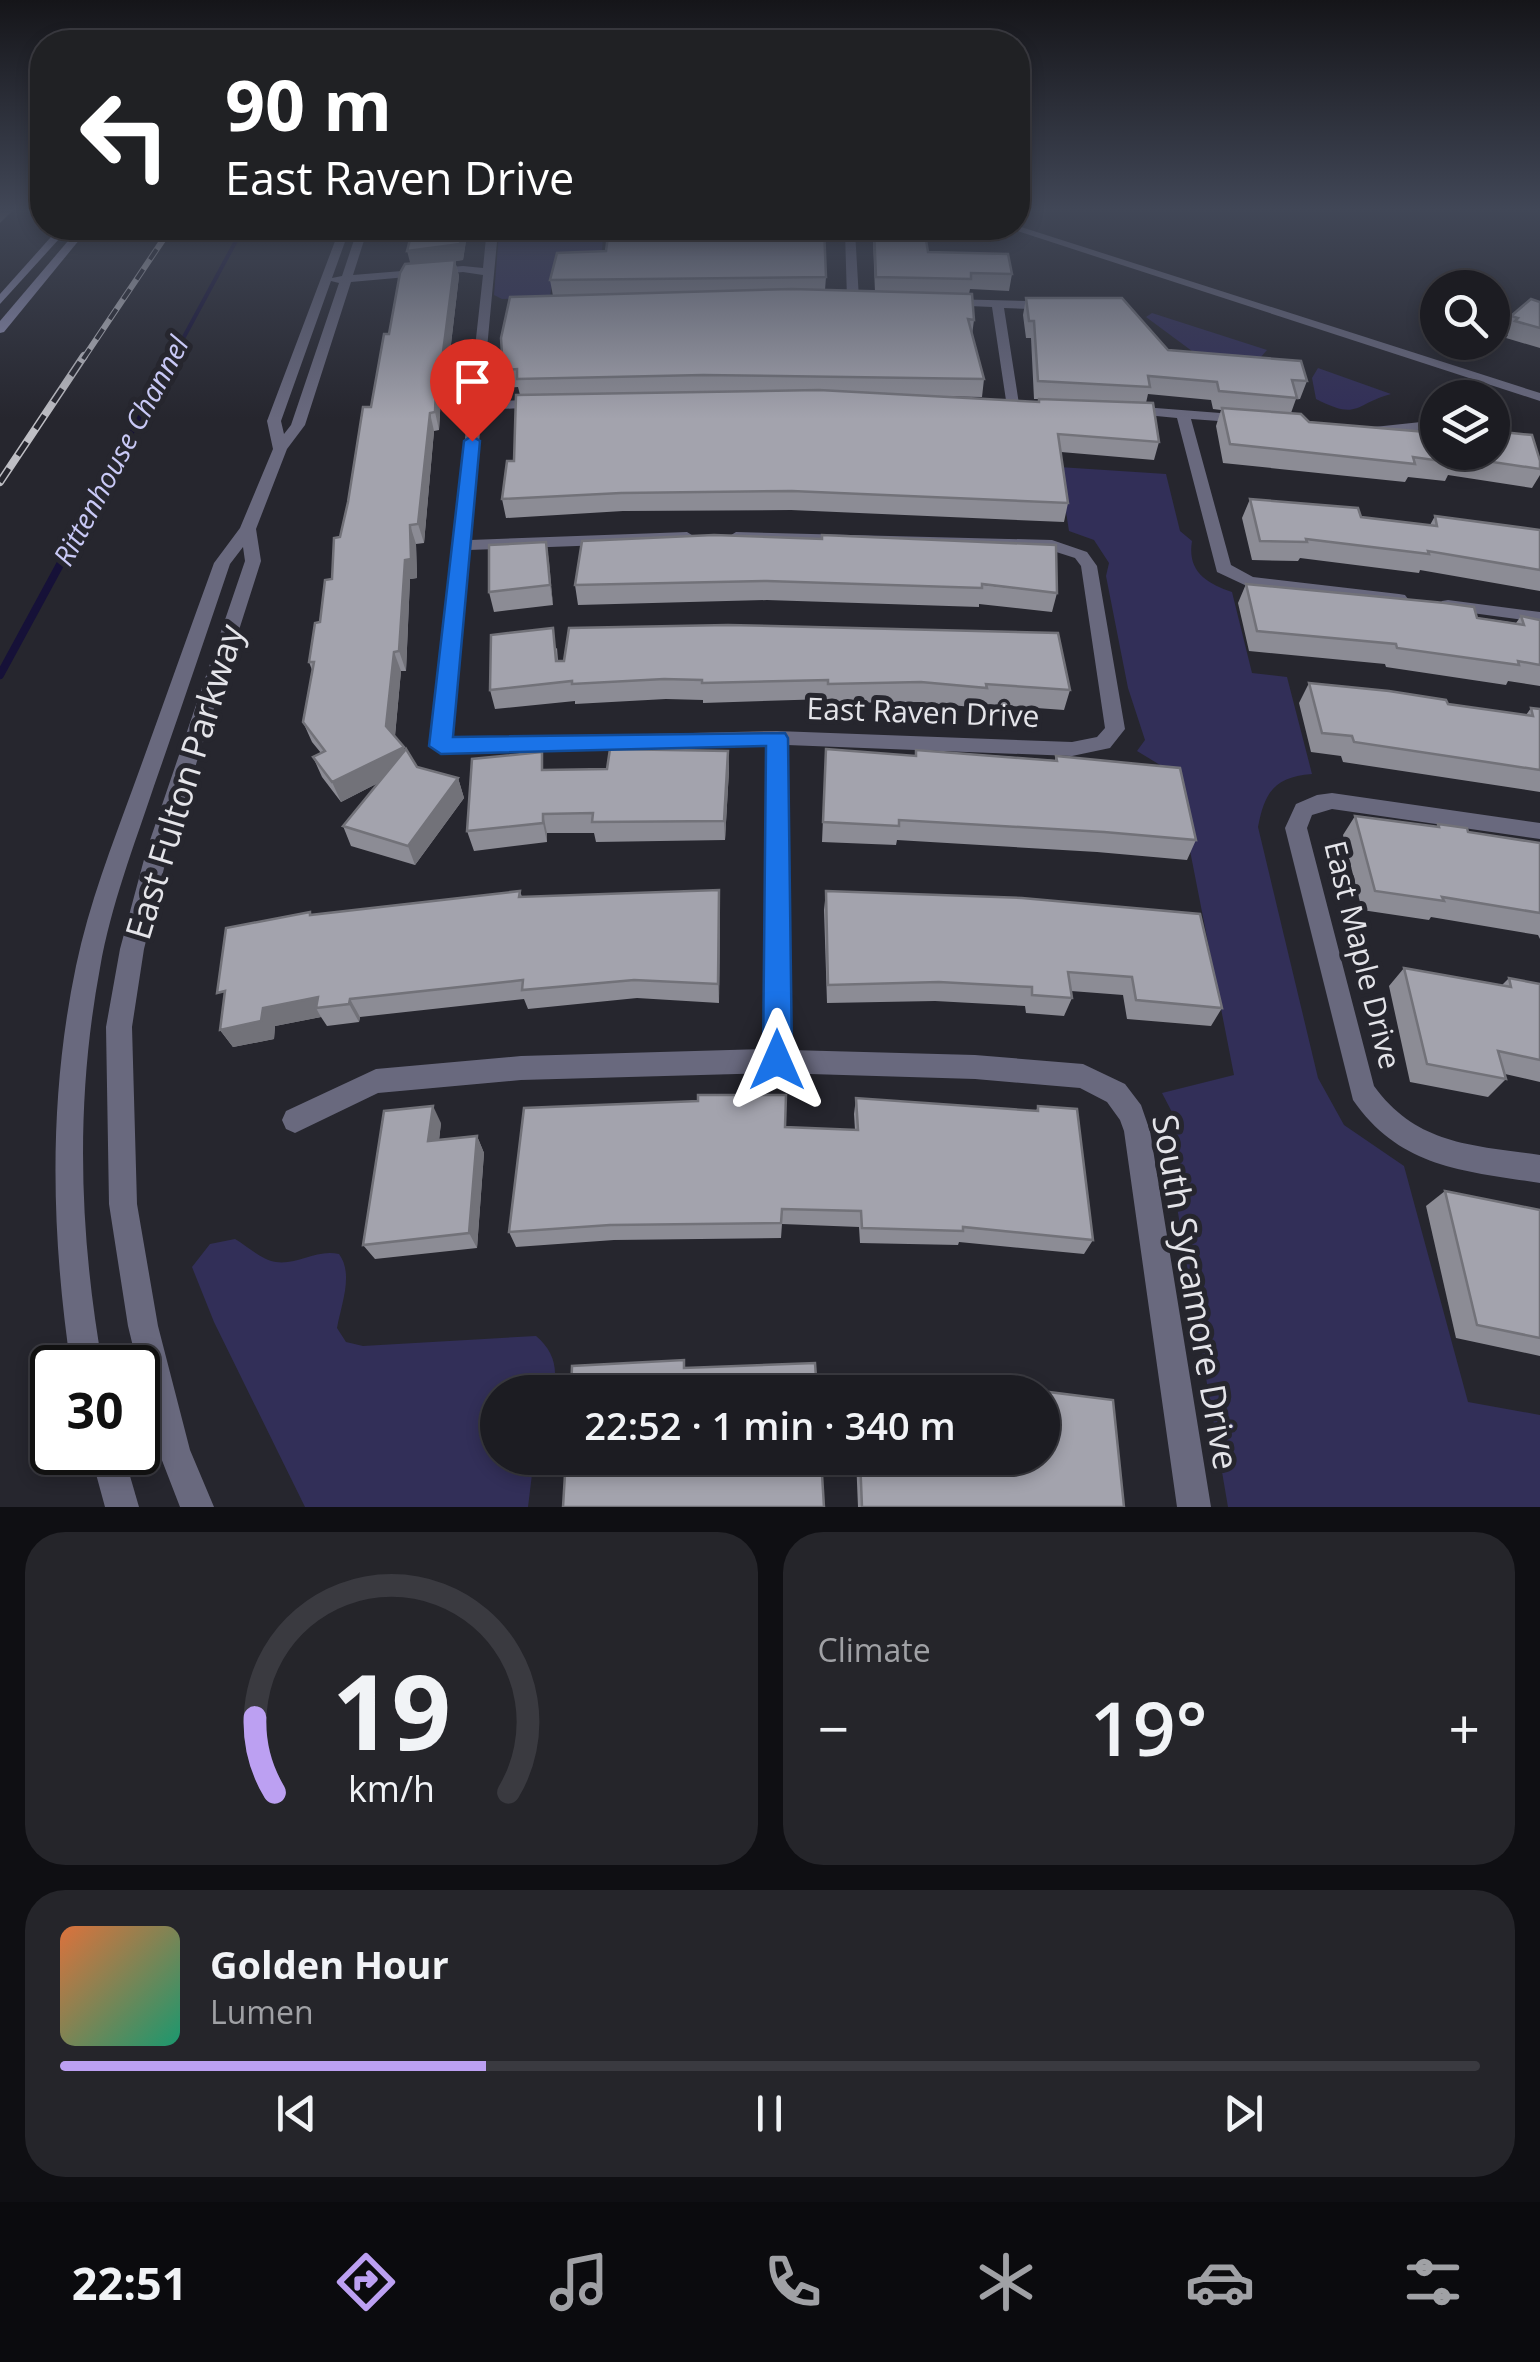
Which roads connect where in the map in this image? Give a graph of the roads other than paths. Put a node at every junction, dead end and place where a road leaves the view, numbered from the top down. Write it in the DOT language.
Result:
graph roads {
  1 [pos="20,278"];
  2 [pos="42,278"];
  3 [pos="411,278"];
  4 [pos="487,278"];
  5 [pos="852,278"];
  6 [pos="1170,278"];
  7 [pos="326,280"];
  8 [pos="347,280"];
  9 [pos="838,299"];
  10 [pos="853,300"];
  11 [pos="871,300"];
  12 [pos="1060,300"];
  13 [pos="0,301"];
  14 [pos="925,301"];
  15 [pos="997,303"];
  16 [pos="503,304"];
  17 [pos="485,305"];
  18 [pos="0,329"];
  19 [pos="1540,397"];
  20 [pos="566,402"];
  21 [pos="992,404"];
  22 [pos="1012,404"];
  23 [pos="1030,405"];
  24 [pos="476,406"];
  25 [pos="1106,409"];
  26 [pos="1183,414"];
  27 [pos="1262,421"];
  28 [pos="1420,426"];
  29 [pos="1353,429"];
  30 [pos="280,449"];
  31 [pos="248,529"];
  32 [pos="706,537"];
  33 [pos="725,537"];
  34 [pos="462,545"];
  35 [pos="1540,617"];
  36 [pos="777,738"];
  37 [pos="1540,830"];
  38 [pos="777,1060"];
  39 [pos="296,1120"];
  40 [pos="1540,1169"];
  41 [pos="83,1345"];
  42 [pos="113,1475"];
  43 [pos="122,1507"];
  44 [pos="197,1507"];
  45 [pos="1194,1507"];
  1 -- 13 [label="main road"];
  2 -- 18 [label="main road"];
  3 -- 8 [label="street"];
  4 -- 17 [label="street"];
  5 -- 10 [label="street"];
  6 -- 19 [label="street"];
  7 -- 8 [label="street"];
  7 -- 30 [label="street, East Fulton Parkway"];
  8 -- 30 [label="street, East Fulton Parkway"];
  9 -- 10 [label="street"];
  10 -- 11 [label="street"];
  12 -- 15 [label="street"];
  14 -- 15 [label="street"];
  15 -- 22 [label="street"];
  16 -- 17 [label="street"];
  17 -- 24 [label="street"];
  20 -- 24 [label="street"];
  21 -- 22 [label="street"];
  22 -- 23 [label="street"];
  24 -- 34 [label="street"];
  25 -- 26 [label="street"];
  26 -- 27 [label="street"];
  26 -- 35 [label="street"];
  28 -- 29 [label="street"];
  30 -- 31 [label="street, East Fulton Parkway"];
  31 -- 41 [label="street, East Fulton Parkway"];
  31 -- 44 [label="street, East Fulton Parkway"];
  32 -- 34 [label="street"];
  33 -- 36 [label="street, East Raven Drive"];
  34 -- 36 [label="street, East Raven Drive"];
  36 -- 38 [label="street"];
  37 -- 40 [label="street, East Maple Drive"];
  38 -- 39 [label="street"];
  38 -- 45 [label="street, South Sycamore Drive"];
  42 -- 43 [label="street"];
}
